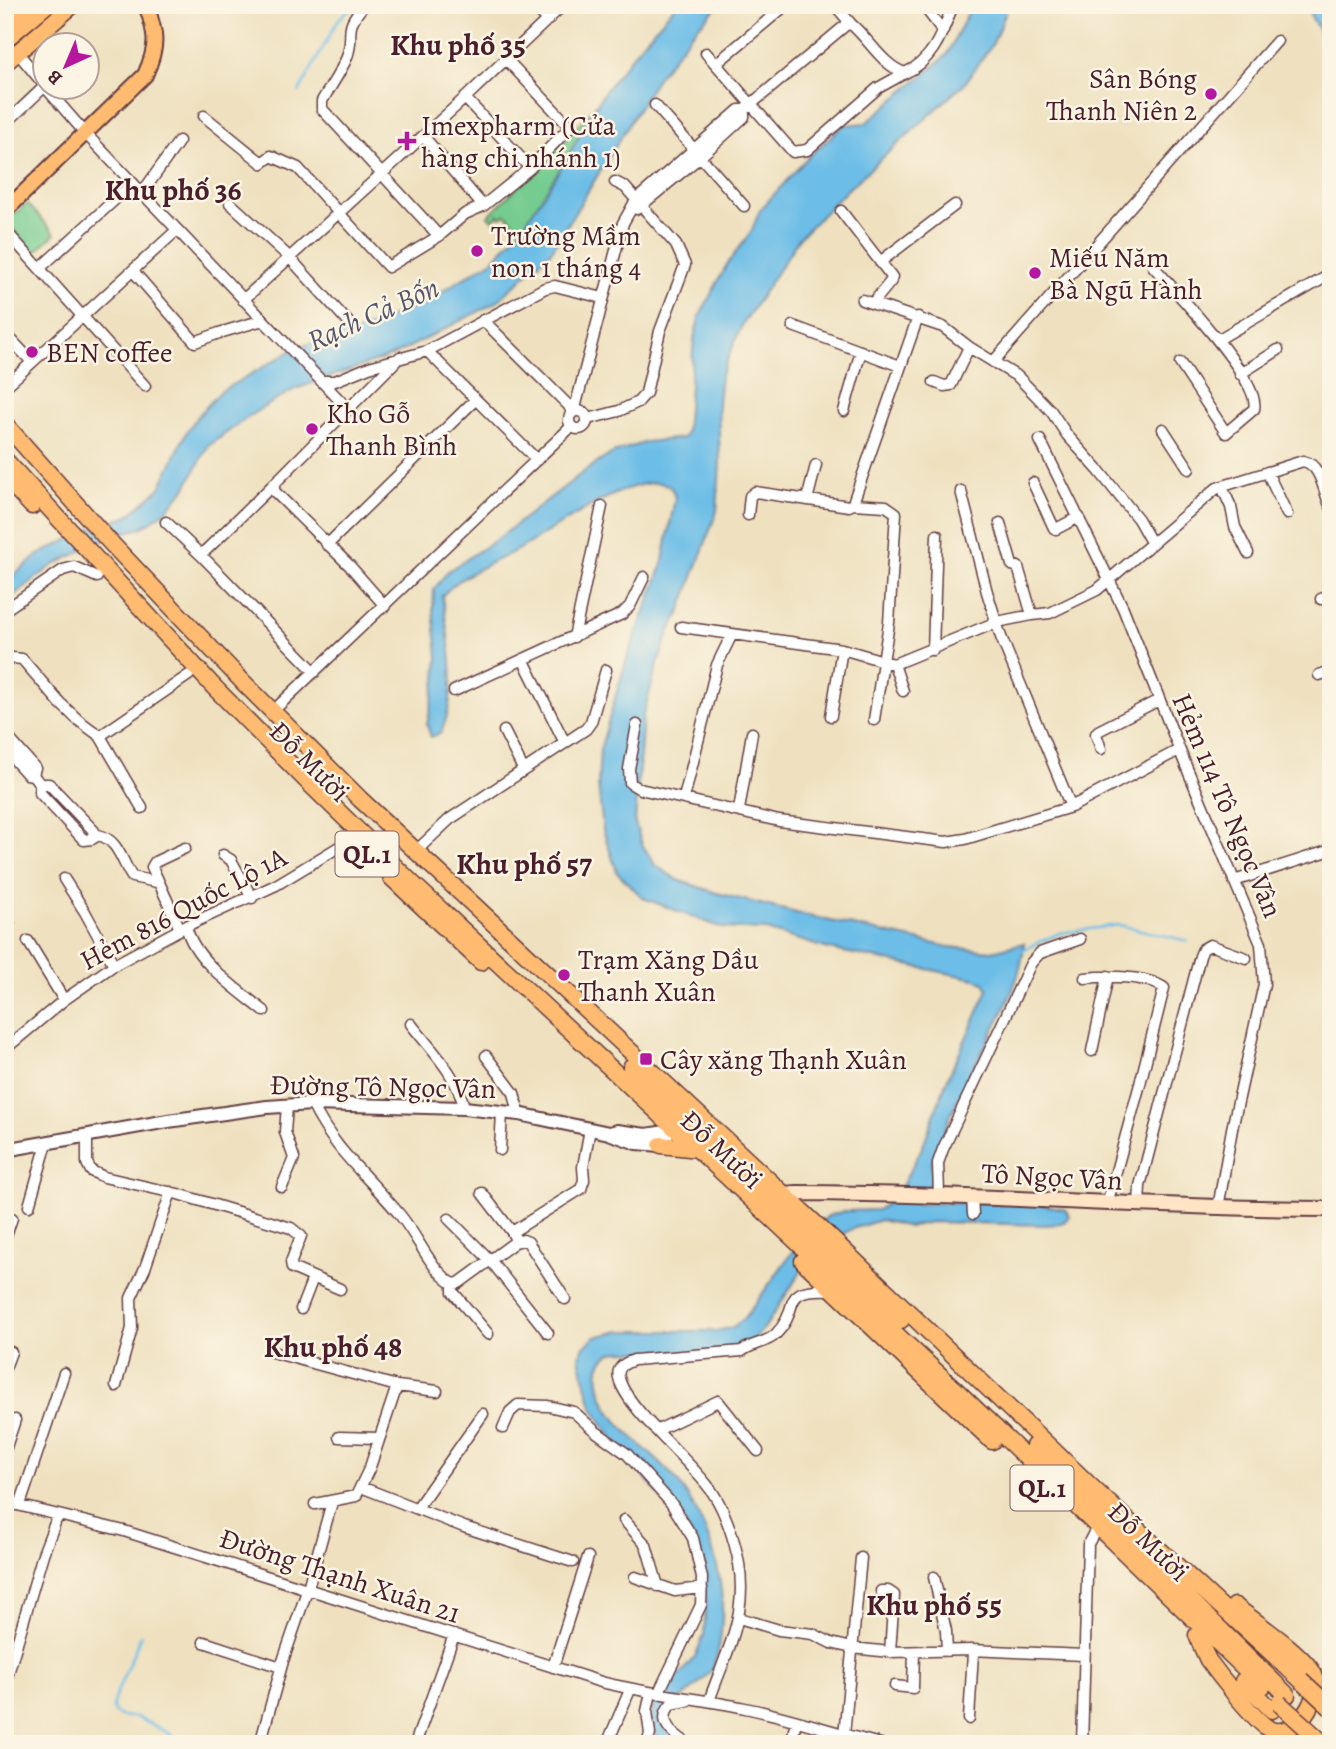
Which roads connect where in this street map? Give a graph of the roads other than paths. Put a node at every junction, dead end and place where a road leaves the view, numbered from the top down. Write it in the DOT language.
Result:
graph roads {
  1 [pos="30,5"];
  2 [pos="73,5"];
  3 [pos="364,5"];
  4 [pos="533,5"];
  5 [pos="563,5"];
  6 [pos="786,5"];
  7 [pos="835,5"];
  8 [pos="923,5"];
  9 [pos="953,5"];
  10 [pos="56,7"];
  11 [pos="145,9"];
  12 [pos="548,20"];
  13 [pos="851,24"];
  14 [pos="5,26"];
  15 [pos="943,31"];
  16 [pos="5,41"];
  17 [pos="1277,41"];
  18 [pos="706,53"];
  19 [pos="9,56"];
  20 [pos="506,59"];
  21 [pos="717,63"];
  22 [pos="905,73"];
  23 [pos="32,75"];
  24 [pos="465,98"];
  25 [pos="32,100"];
  26 [pos="59,102"];
  27 [pos="655,105"];
  28 [pos="748,107"];
  29 [pos="204,116"];
  30 [pos="5,124"];
  31 [pos="86,134"];
  32 [pos="423,136"];
  33 [pos="179,141"];
  34 [pos="697,154"];
  35 [pos="530,168"];
  36 [pos="381,173"];
  37 [pos="615,182"];
  38 [pos="133,183"];
  39 [pos="142,193"];
  40 [pos="230,203"];
  41 [pos="639,204"];
  42 [pos="483,205"];
  43 [pos="955,205"];
  44 [pos="744,206"];
  45 [pos="5,211"];
  46 [pos="841,211"];
  47 [pos="339,213"];
  48 [pos="5,230"];
  49 [pos="177,230"];
  50 [pos="439,236"];
  51 [pos="289,257"];
  52 [pos="880,262"];
  53 [pos="1153,266"];
  54 [pos="40,268"];
  55 [pos="133,271"];
  56 [pos="1331,274"];
  57 [pos="603,298"];
  58 [pos="243,300"];
  59 [pos="862,300"];
  60 [pos="873,303"];
  61 [pos="83,316"];
  62 [pos="918,317"];
  63 [pos="263,320"];
  64 [pos="483,320"];
  65 [pos="349,323"];
  66 [pos="793,326"];
  67 [pos="5,333"];
  68 [pos="1219,339"];
  69 [pos="969,347"];
  70 [pos="1278,350"];
  71 [pos="426,351"];
  72 [pos="861,351"];
  73 [pos="400,357"];
  74 [pos="32,362"];
  75 [pos="993,362"];
  76 [pos="1180,363"];
  77 [pos="900,366"];
  78 [pos="1240,374"];
  79 [pos="318,379"];
  80 [pos="934,382"];
  81 [pos="145,386"];
  82 [pos="5,387"];
  83 [pos="475,400"];
  84 [pos="349,410"];
  85 [pos="844,411"];
  86 [pos="573,412"];
  87 [pos="588,419"];
  88 [pos="5,424"];
  89 [pos="571,427"];
  90 [pos="1163,429"];
  91 [pos="5,440"];
  92 [pos="1040,440"];
  93 [pos="5,460"];
  94 [pos="537,460"];
  95 [pos="816,465"];
  96 [pos="1189,469"];
  97 [pos="1267,472"];
  98 [pos="5,477"];
  99 [pos="1033,483"];
  100 [pos="274,484"];
  101 [pos="1222,487"];
  102 [pos="961,491"];
  103 [pos="807,500"];
  104 [pos="853,504"];
  105 [pos="602,506"];
  106 [pos="1331,507"];
  107 [pos="1287,514"];
  108 [pos="748,515"];
  109 [pos="1079,517"];
  110 [pos="66,519"];
  111 [pos="166,522"];
  112 [pos="1000,523"];
  113 [pos="937,535"];
  114 [pos="1151,542"];
  115 [pos="327,545"];
  116 [pos="96,551"];
  117 [pos="1248,553"];
  118 [pos="201,555"];
  119 [pos="97,577"];
  120 [pos="644,577"];
  121 [pos="1108,578"];
  122 [pos="385,606"];
  123 [pos="5,610"];
  124 [pos="1032,615"];
  125 [pos="997,622"];
  126 [pos="681,627"];
  127 [pos="732,634"];
  128 [pos="574,637"];
  129 [pos="842,649"];
  130 [pos="933,650"];
  131 [pos="523,659"];
  132 [pos="5,661"];
  133 [pos="889,663"];
  134 [pos="606,670"];
  135 [pos="1331,671"];
  136 [pos="315,672"];
  137 [pos="189,675"];
  138 [pos="1319,675"];
  139 [pos="454,691"];
  140 [pos="903,691"];
  141 [pos="1159,700"];
  142 [pos="269,715"];
  143 [pos="831,716"];
  144 [pos="874,720"];
  145 [pos="637,726"];
  146 [pos="503,731"];
  147 [pos="751,733"];
  148 [pos="5,734"];
  149 [pos="100,736"];
  150 [pos="564,741"];
  151 [pos="5,749"];
  152 [pos="1101,749"];
  153 [pos="1179,750"];
  154 [pos="523,769"];
  155 [pos="37,779"];
  156 [pos="684,798"];
  157 [pos="1071,807"];
  158 [pos="142,808"];
  159 [pos="739,810"];
  160 [pos="352,839"];
  161 [pos="185,848"];
  162 [pos="1331,850"];
  163 [pos="416,851"];
  164 [pos="223,855"];
  165 [pos="64,879"];
  166 [pos="1234,881"];
  167 [pos="158,882"];
  168 [pos="252,898"];
  169 [pos="183,927"];
  170 [pos="1080,939"];
  171 [pos="27,941"];
  172 [pos="1246,958"];
  173 [pos="114,965"];
  174 [pos="1108,976"];
  175 [pos="1085,978"];
  176 [pos="64,1000"];
  177 [pos="264,1011"];
  178 [pos="411,1024"];
  179 [pos="5,1049"];
  180 [pos="1092,1051"];
  181 [pos="486,1056"];
  182 [pos="312,1104"];
  183 [pos="287,1106"];
  184 [pos="464,1108"];
  185 [pos="502,1112"];
  186 [pos="519,1114"];
  187 [pos="674,1124"];
  188 [pos="590,1129"];
  189 [pos="87,1136"];
  190 [pos="5,1140"];
  191 [pos="47,1143"];
  192 [pos="19,1146"];
  193 [pos="690,1148"];
  194 [pos="5,1150"];
  195 [pos="500,1150"];
  196 [pos="282,1187"];
  197 [pos="171,1192"];
  198 [pos="482,1193"];
  199 [pos="934,1195"];
  200 [pos="779,1197"];
  201 [pos="973,1198"];
  202 [pos="1107,1203"];
  203 [pos="1139,1205"];
  204 [pos="29,1206"];
  205 [pos="1219,1208"];
  206 [pos="1331,1209"];
  207 [pos="973,1214"];
  208 [pos="5,1216"];
  209 [pos="449,1219"];
  210 [pos="799,1233"];
  211 [pos="513,1237"];
  212 [pos="5,1238"];
  213 [pos="822,1255"];
  214 [pos="491,1261"];
  215 [pos="313,1278"];
  216 [pos="453,1284"];
  217 [pos="340,1289"];
  218 [pos="833,1290"];
  219 [pos="565,1298"];
  220 [pos="301,1309"];
  221 [pos="488,1334"];
  222 [pos="548,1334"];
  223 [pos="11,1352"];
  224 [pos="272,1352"];
  225 [pos="5,1368"];
  226 [pos="64,1373"];
  227 [pos="116,1386"];
  228 [pos="397,1386"];
  229 [pos="437,1391"];
  230 [pos="482,1414"];
  231 [pos="15,1420"];
  232 [pos="503,1428"];
  233 [pos="658,1430"];
  234 [pos="340,1437"];
  235 [pos="379,1438"];
  236 [pos="5,1450"];
  237 [pos="758,1451"];
  238 [pos="1051,1455"];
  239 [pos="361,1487"];
  240 [pos="5,1502"];
  241 [pos="332,1502"];
  242 [pos="315,1504"];
  243 [pos="20,1505"];
  244 [pos="417,1508"];
  245 [pos="58,1515"];
  246 [pos="624,1520"];
  247 [pos="1095,1531"];
  248 [pos="588,1557"];
  249 [pos="861,1559"];
  250 [pos="573,1562"];
  251 [pos="635,1577"];
  252 [pos="933,1577"];
  253 [pos="658,1586"];
  254 [pos="308,1588"];
  255 [pos="702,1588"];
  256 [pos="881,1591"];
  257 [pos="1210,1596"];
  258 [pos="739,1618"];
  259 [pos="454,1635"];
  260 [pos="1196,1635"];
  261 [pos="204,1642"];
  262 [pos="852,1648"];
  263 [pos="971,1650"];
  264 [pos="914,1651"];
  265 [pos="947,1651"];
  266 [pos="890,1652"];
  267 [pos="1084,1655"];
  268 [pos="281,1667"];
  269 [pos="554,1667"];
  270 [pos="5,1684"];
  271 [pos="895,1686"];
  272 [pos="630,1690"];
  273 [pos="656,1694"];
  274 [pos="695,1699"];
  275 [pos="709,1701"];
  276 [pos="1279,1702"];
  277 [pos="1331,1708"];
  278 [pos="968,1718"];
  279 [pos="796,1721"];
  280 [pos="844,1735"];
  281 [pos="1331,1735"];
  282 [pos="862,1742"];
  283 [pos="260,1744"];
  284 [pos="415,1744"];
  285 [pos="607,1744"];
  286 [pos="647,1744"];
  287 [pos="688,1744"];
  288 [pos="791,1744"];
  289 [pos="881,1744"];
  290 [pos="1082,1744"];
  291 [pos="1309,1744"];
  292 [pos="1324,1744"];
  1 -- 14 [label="highway"];
  2 -- 19 [label="highway"];
  3 -- 36 [label="street"];
  4 -- 12 [label="street"];
  5 -- 12 [label="street"];
  6 -- 21 [label="street"];
  7 -- 13 [label="street"];
  8 -- 15 [label="street"];
  9 -- 15 [label="street"];
  10 -- 16 [label="main road"];
  10 -- 19 [label="main road"];
  11 -- 31 [label="main road"];
  12 -- 20 [label="street"];
  13 -- 22 [label="street"];
  13 -- 28 [label="street"];
  15 -- 22 [label="street"];
  17 -- 75 [label="street"];
  18 -- 21 [label="street"];
  19 -- 23 [label="street"];
  20 -- 24 [label="street"];
  20 -- 35 [label="street"];
  21 -- 28 [label="street"];
  22 -- 28 [label="street"];
  24 -- 32 [label="street"];
  24 -- 35 [label="street"];
  25 -- 30 [label="street"];
  26 -- 31 [label="street"];
  27 -- 34 [label="street"];
  28 -- 34 [label="street"];
  29 -- 47 [label="street"];
  31 -- 38 [label="street"];
  31 -- 45 [label="main road"];
  32 -- 36 [label="street"];
  32 -- 42 [label="street"];
  33 -- 39 [label="street"];
  34 -- 41 [label="street"];
  34 -- 44 [label="street"];
  35 -- 42 [label="street"];
  36 -- 47 [label="street"];
  36 -- 50 [label="street"];
  37 -- 41 [label="street"];
  38 -- 39 [label="street"];
  38 -- 54 [label="street"];
  39 -- 49 [label="street"];
  40 -- 51 [label="street"];
  41 -- 57 [label="street"];
  41 -- 87 [label="street"];
  42 -- 50 [label="street"];
  43 -- 52 [label="street"];
  46 -- 52 [label="street"];
  47 -- 50 [label="street"];
  47 -- 51 [label="street"];
  48 -- 54 [label="street"];
  49 -- 55 [label="street"];
  49 -- 58 [label="street"];
  51 -- 58 [label="street"];
  51 -- 65 [label="street"];
  52 -- 60 [label="street"];
  53 -- 68 [label="street"];
  54 -- 61 [label="street"];
  55 -- 61 [label="street"];
  55 -- 63 [label="street"];
  56 -- 68 [label="street"];
  57 -- 64 [label="street"];
  57 -- 86 [label="street"];
  58 -- 63 [label="street"];
  59 -- 60 [label="street"];
  60 -- 62 [label="street"];
  61 -- 74 [label="street"];
  61 -- 81 [label="street"];
  62 -- 69 [label="street"];
  62 -- 77 [label="street"];
  63 -- 79 [label="street"];
  64 -- 71 [label="street"];
  64 -- 86 [label="street"];
  66 -- 72 [label="street"];
  67 -- 74 [label="street"];
  68 -- 78 [label="street"];
  69 -- 75 [label="street"];
  69 -- 80 [label="street"];
  70 -- 78 [label="street"];
  71 -- 73 [label="street"];
  71 -- 83 [label="street"];
  72 -- 77 [label="street"];
  72 -- 85 [label="street"];
  73 -- 79 [label="street"];
  73 -- 84 [label="street"];
  74 -- 82 [label="street"];
  75 -- 114 [label="street"];
  76 -- 78 [label="street"];
  77 -- 104 [label="street"];
  79 -- 84 [label="street"];
  83 -- 94 [label="street"];
  83 -- 115 [label="street"];
  84 -- 100 [label="street"];
  86 -- 87 [label="street"];
  86 -- 89 [label="street"];
  87 -- 89 [label="street"];
  88 -- 110 [label="highway, QL.1"];
  89 -- 94 [label="street"];
  90 -- 96 [label="street"];
  91 -- 110 [label="highway, QL.1"];
  92 -- 109 [label="street, Hẻm 114 Tô Ngọc Vân"];
  93 -- 110 [label="highway, QL.1"];
  94 -- 122 [label="street"];
  95 -- 103 [label="street"];
  97 -- 101 [label="street"];
  97 -- 106 [label="street"];
  97 -- 107 [label="street"];
  98 -- 110 [label="highway, QL.1"];
  99 -- 109 [label="street"];
  100 -- 115 [label="street"];
  100 -- 118 [label="street"];
  101 -- 114 [label="street"];
  101 -- 117 [label="street"];
  102 -- 125 [label="street"];
  103 -- 104 [label="street"];
  103 -- 108 [label="street"];
  104 -- 133 [label="street"];
  105 -- 128 [label="street"];
  109 -- 121 [label="street, Hẻm 114 Tô Ngọc Vân"];
  110 -- 116 [label="highway, QL.1"];
  110 -- 116 [label="highway, QL.1"];
  111 -- 118 [label="street"];
  112 -- 124 [label="street"];
  113 -- 130 [label="street"];
  114 -- 121 [label="street"];
  115 -- 122 [label="street"];
  116 -- 119 [label="highway, Đỗ Mười / QL.1"];
  116 -- 142 [label="highway, Đỗ Mười / QL.1"];
  116 -- 187 [label="highway, Đỗ Mười / QL.1"];
  118 -- 136 [label="street"];
  119 -- 123 [label="street"];
  119 -- 137 [label="highway, Đỗ Mười / QL.1"];
  120 -- 128 [label="street"];
  121 -- 124 [label="street"];
  121 -- 141 [label="street, Hẻm 114 Tô Ngọc Vân"];
  122 -- 136 [label="street"];
  124 -- 125 [label="street"];
  125 -- 130 [label="street"];
  125 -- 157 [label="street"];
  126 -- 127 [label="street"];
  127 -- 129 [label="street"];
  127 -- 156 [label="street"];
  128 -- 131 [label="street"];
  129 -- 133 [label="street"];
  129 -- 143 [label="street"];
  130 -- 133 [label="street"];
  131 -- 139 [label="street"];
  131 -- 150 [label="street"];
  132 -- 149 [label="street"];
  133 -- 140 [label="street"];
  133 -- 144 [label="street"];
  134 -- 150 [label="street"];
  135 -- 138 [label="street"];
  136 -- 142 [label="street"];
  137 -- 149 [label="street"];
  137 -- 160 [label="highway, Đỗ Mười / QL.1"];
  141 -- 152 [label="street"];
  141 -- 153 [label="street, Hẻm 114 Tô Ngọc Vân"];
  142 -- 163 [label="highway, Đỗ Mười / QL.1"];
  142 -- 187 [label="highway, Đỗ Mười / QL.1"];
  145 -- 156 [label="street"];
  146 -- 154 [label="street"];
  147 -- 159 [label="street"];
  148 -- 155 [label="street"];
  149 -- 158 [label="street"];
  150 -- 154 [label="street"];
  151 -- 155 [label="street"];
  153 -- 157 [label="street"];
  153 -- 166 [label="street, Hẻm 114 Tô Ngọc Vân"];
  154 -- 163 [label="street"];
  155 -- 167 [label="street"];
  156 -- 159 [label="street"];
  157 -- 159 [label="street"];
  160 -- 168 [label="street, Hẻm 816 Quốc Lộ 1A"];
  160 -- 187 [label="highway, Đỗ Mười / QL.1"];
  161 -- 167 [label="street"];
  162 -- 166 [label="street"];
  163 -- 187 [label="highway, Đỗ Mười / QL.1"];
  164 -- 168 [label="street"];
  165 -- 173 [label="street"];
  166 -- 205 [label="street, Hẻm 114 Tô Ngọc Vân"];
  167 -- 169 [label="street"];
  168 -- 169 [label="street, Hẻm 816 Quốc Lộ 1A"];
  169 -- 173 [label="street, Hẻm 816 Quốc Lộ 1A"];
  169 -- 177 [label="street"];
  170 -- 199 [label="street"];
  171 -- 176 [label="street"];
  172 -- 203 [label="street"];
  173 -- 176 [label="street, Hẻm 816 Quốc Lộ 1A"];
  174 -- 175 [label="street"];
  174 -- 180 [label="street"];
  174 -- 202 [label="street"];
  176 -- 179 [label="street, Hẻm 816 Quốc Lộ 1A"];
  178 -- 184 [label="street"];
  181 -- 186 [label="street"];
  182 -- 183 [label="street, Đường Tô Ngọc Vân"];
  182 -- 184 [label="street, Đường Tô Ngọc Vân"];
  182 -- 216 [label="street"];
  183 -- 189 [label="street, Đường Tô Ngọc Vân"];
  183 -- 196 [label="street"];
  184 -- 185 [label="street, Đường Tô Ngọc Vân"];
  185 -- 186 [label="street, Đường Tô Ngọc Vân"];
  185 -- 195 [label="street"];
  186 -- 188 [label="street, Đường Tô Ngọc Vân"];
  187 -- 188 [label="street, Đường Tô Ngọc Vân"];
  187 -- 193 [label="highway, Đỗ Mười / QL.1"];
  187 -- 193 [label="highway"];
  187 -- 200 [label="highway, Đỗ Mười / QL.1"];
  188 -- 211 [label="street"];
  189 -- 191 [label="street, Đường Tô Ngọc Vân"];
  189 -- 197 [label="street"];
  190 -- 192 [label="street"];
  191 -- 192 [label="street, Đường Tô Ngọc Vân"];
  191 -- 204 [label="street"];
  192 -- 194 [label="street, Đường Tô Ngọc Vân"];
  193 -- 210 [label="highway, Đỗ Mười / QL.1"];
  197 -- 215 [label="street"];
  197 -- 227 [label="street"];
  198 -- 211 [label="street"];
  199 -- 200 [label="main road, Tô Ngọc Vân"];
  199 -- 201 [label="main road, Tô Ngọc Vân"];
  200 -- 210 [label="highway, Đỗ Mười / QL.1"];
  201 -- 202 [label="main road, Tô Ngọc Vân"];
  201 -- 207 [label="street"];
  202 -- 203 [label="main road, Tô Ngọc Vân"];
  203 -- 205 [label="main road, Tô Ngọc Vân"];
  205 -- 206 [label="main road, Tô Ngọc Vân"];
  208 -- 212 [label="street"];
  209 -- 214 [label="street"];
  210 -- 213 [label="highway, QL.1"];
  210 -- 213 [label="highway, QL.1"];
  211 -- 214 [label="street"];
  211 -- 219 [label="street"];
  213 -- 218 [label="highway, Đỗ Mười / QL.1"];
  213 -- 238 [label="highway, Đỗ Mười / QL.1"];
  213 -- 247 [label="highway, Đỗ Mười / QL.1"];
  214 -- 216 [label="street"];
  214 -- 222 [label="street"];
  215 -- 217 [label="street"];
  215 -- 220 [label="street"];
  216 -- 221 [label="street"];
  218 -- 233 [label="street"];
  218 -- 247 [label="highway, Đỗ Mười / QL.1"];
  223 -- 225 [label="street"];
  224 -- 228 [label="street"];
  226 -- 243 [label="street"];
  228 -- 229 [label="street"];
  228 -- 235 [label="street"];
  230 -- 244 [label="street"];
  231 -- 236 [label="street"];
  232 -- 255 [label="street"];
  233 -- 237 [label="street"];
  233 -- 258 [label="street"];
  234 -- 235 [label="street"];
  235 -- 239 [label="street"];
  238 -- 257 [label="highway, Đỗ Mười / QL.1"];
  238 -- 276 [label="highway, Đỗ Mười / QL.1"];
  239 -- 241 [label="street"];
  239 -- 244 [label="street"];
  240 -- 243 [label="street, Đường Thạnh Xuân 21"];
  241 -- 242 [label="street"];
  241 -- 254 [label="street"];
  243 -- 245 [label="street, Đường Thạnh Xuân 21"];
  244 -- 250 [label="street"];
  245 -- 254 [label="street, Đường Thạnh Xuân 21"];
  245 -- 270 [label="street"];
  246 -- 253 [label="street"];
  247 -- 260 [label="highway, Đỗ Mười / QL.1"];
  247 -- 267 [label="street"];
  247 -- 276 [label="highway, Đỗ Mười / QL.1"];
  248 -- 269 [label="street"];
  249 -- 262 [label="street"];
  251 -- 253 [label="street"];
  252 -- 265 [label="street"];
  253 -- 255 [label="street"];
  254 -- 259 [label="street, Đường Thạnh Xuân 21"];
  254 -- 268 [label="street"];
  255 -- 273 [label="street"];
  256 -- 266 [label="street"];
  257 -- 260 [label="highway"];
  257 -- 277 [label="highway, Đỗ Mười / QL.1, bridge"];
  258 -- 262 [label="street"];
  258 -- 275 [label="street"];
  259 -- 269 [label="street, Đường Thạnh Xuân 21"];
  259 -- 284 [label="street"];
  260 -- 276 [label="highway, Đỗ Mười / QL.1"];
  261 -- 268 [label="street"];
  262 -- 266 [label="street"];
  262 -- 280 [label="street"];
  263 -- 265 [label="street"];
  263 -- 267 [label="street"];
  263 -- 278 [label="street"];
  264 -- 265 [label="street"];
  264 -- 266 [label="street"];
  264 -- 271 [label="street"];
  267 -- 290 [label="street"];
  268 -- 283 [label="street"];
  269 -- 272 [label="street, Đường Thạnh Xuân 21"];
  272 -- 273 [label="street, Đường Thạnh Xuân 21"];
  272 -- 285 [label="street"];
  273 -- 274 [label="street, Đường Thạnh Xuân 21"];
  273 -- 286 [label="street"];
  274 -- 275 [label="street"];
  274 -- 287 [label="street"];
  275 -- 279 [label="street"];
  276 -- 281 [label="highway, QL.1"];
  276 -- 291 [label="highway, Đỗ Mười / QL.1"];
  276 -- 292 [label="highway, Đỗ Mười / QL.1, bridge"];
  279 -- 280 [label="street"];
  279 -- 288 [label="street"];
  280 -- 282 [label="street"];
  282 -- 289 [label="street"];
}
